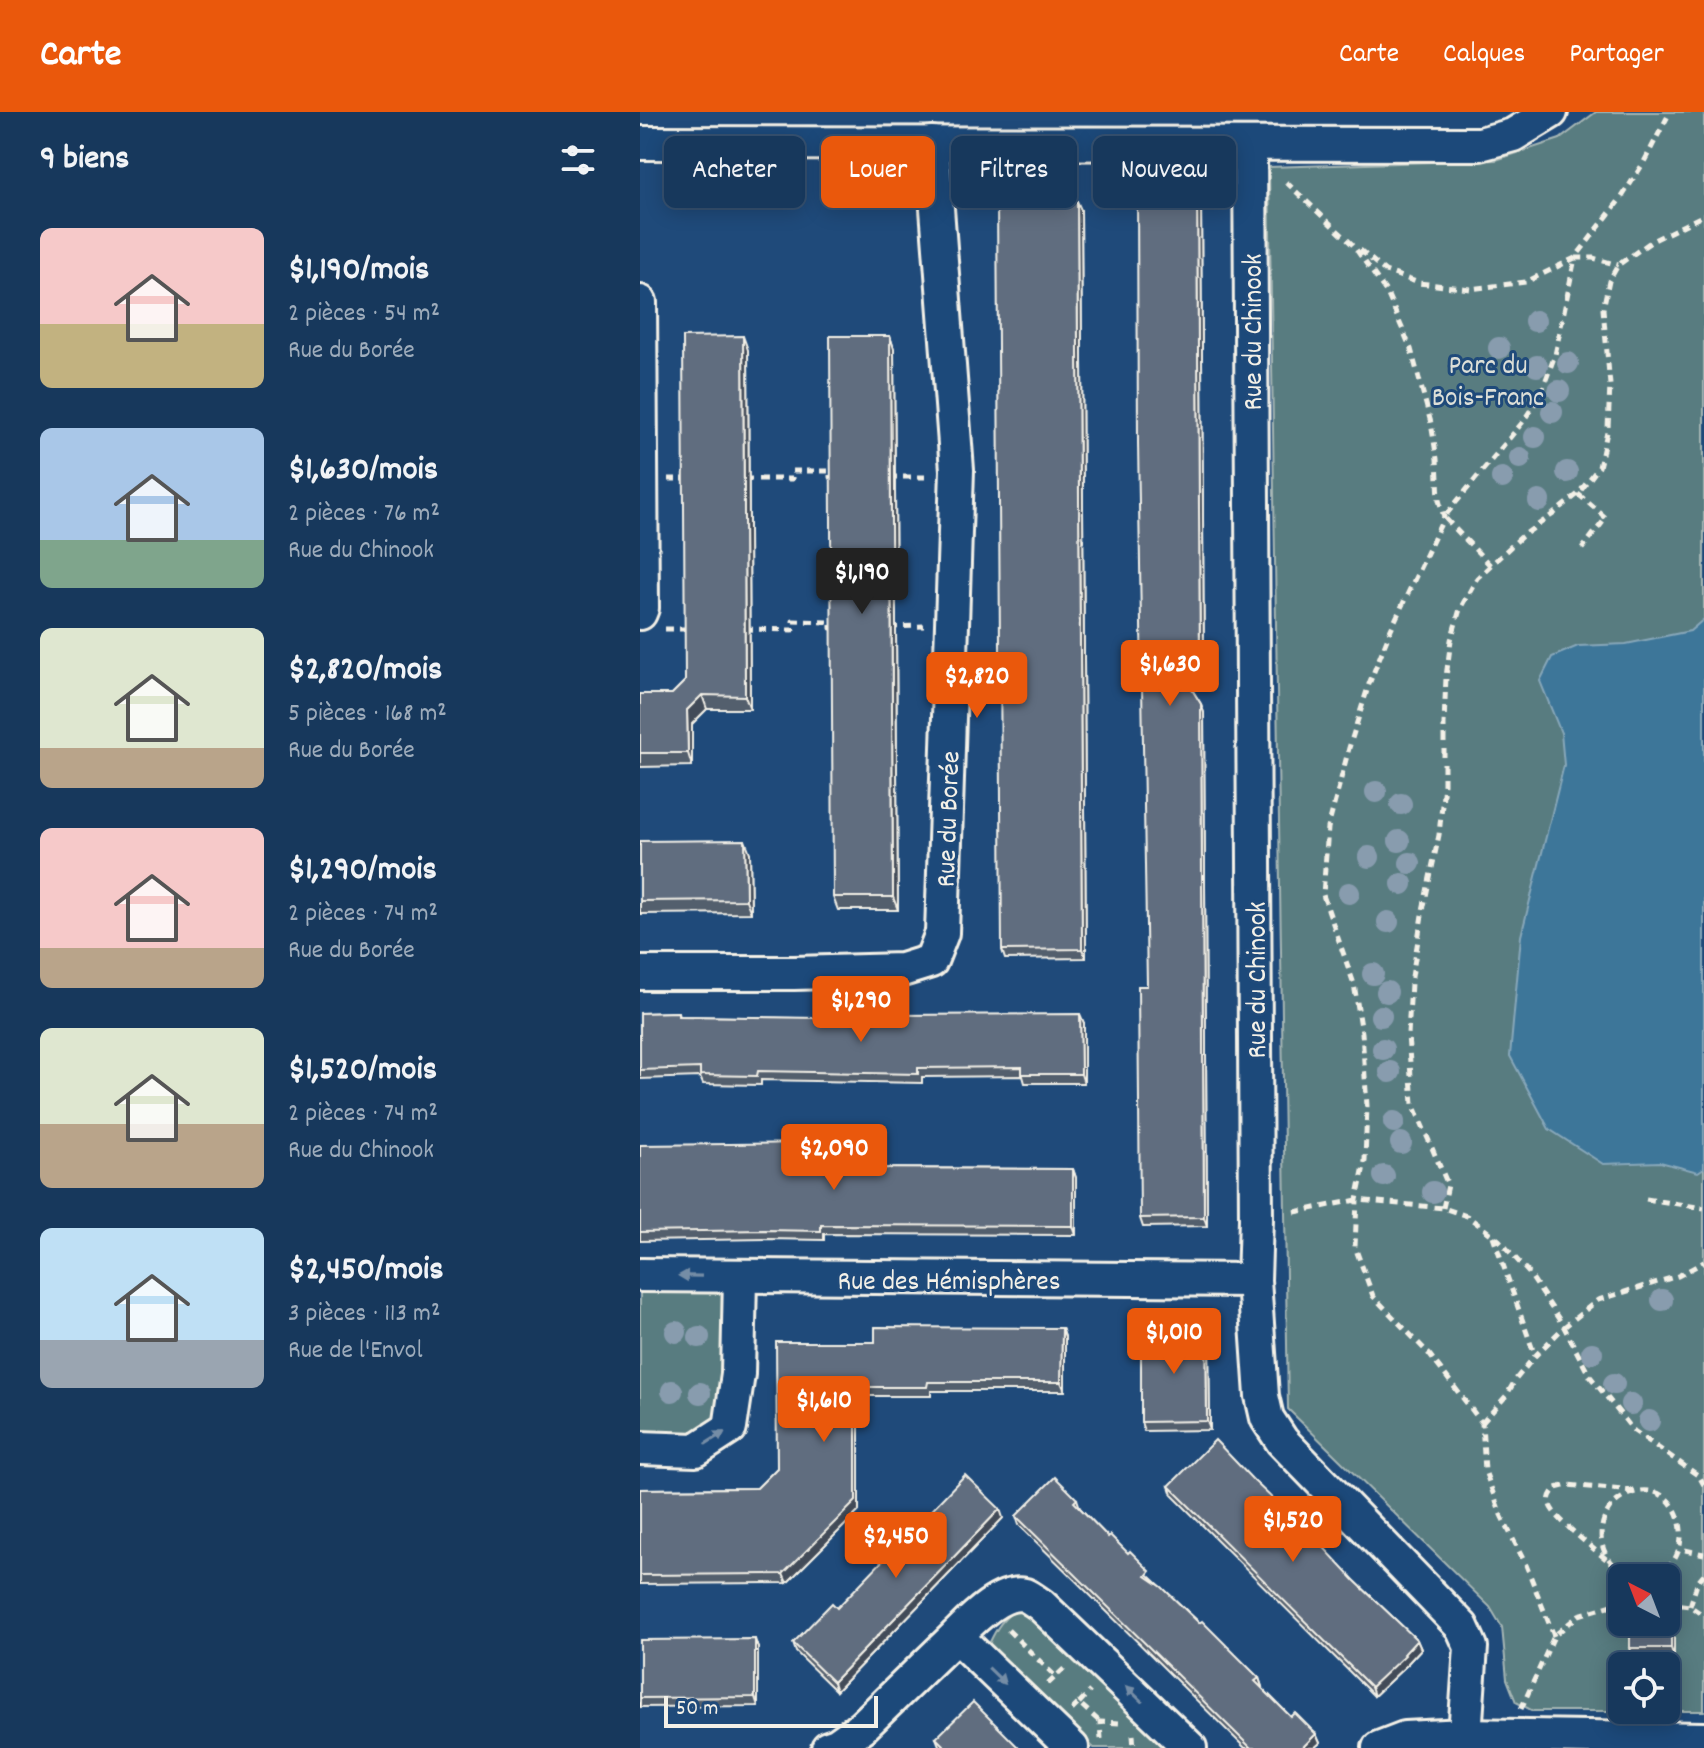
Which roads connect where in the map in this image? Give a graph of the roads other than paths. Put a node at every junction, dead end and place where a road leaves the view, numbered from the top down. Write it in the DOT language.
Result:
graph roads {
  1 [pos="1551,112"];
  2 [pos="640,143"];
  3 [pos="821,143"];
  4 [pos="935,143"];
  5 [pos="1250,144"];
  6 [pos="935,182"];
  7 [pos="640,302"];
  8 [pos="650,621"];
  9 [pos="640,973"];
  10 [pos="640,1275"];
  11 [pos="740,1277"];
  12 [pos="1254,1280"];
  13 [pos="640,1448"];
  14 [pos="956,1636"];
  15 [pos="1465,1735"];
  16 [pos="1704,1739"];
  17 [pos="828,1748"];
  18 [pos="1072,1748"];
  19 [pos="1190,1748"];
  20 [pos="1379,1748"];
  1 -- 5 [label="street"];
  2 -- 3 [label="street"];
  4 -- 5 [label="street"];
  5 -- 12 [label="street, Rue du Chinook"];
  6 -- 9 [label="street, Rue du Borée"];
  7 -- 8 [label="street"];
  11 -- 10 [label="street, Rue des Hémisphères, one-way"];
  11 -- 12 [label="street, Rue des Hémisphères"];
  13 -- 11 [label="street, one-way"];
  12 -- 15 [label="street, Rue du Chinook"];
  14 -- 17 [label="street"];
  14 -- 18 [label="street, one-way"];
  19 -- 14 [label="street, one-way"];
  15 -- 16 [label="street"];
  15 -- 20 [label="street"];
}
